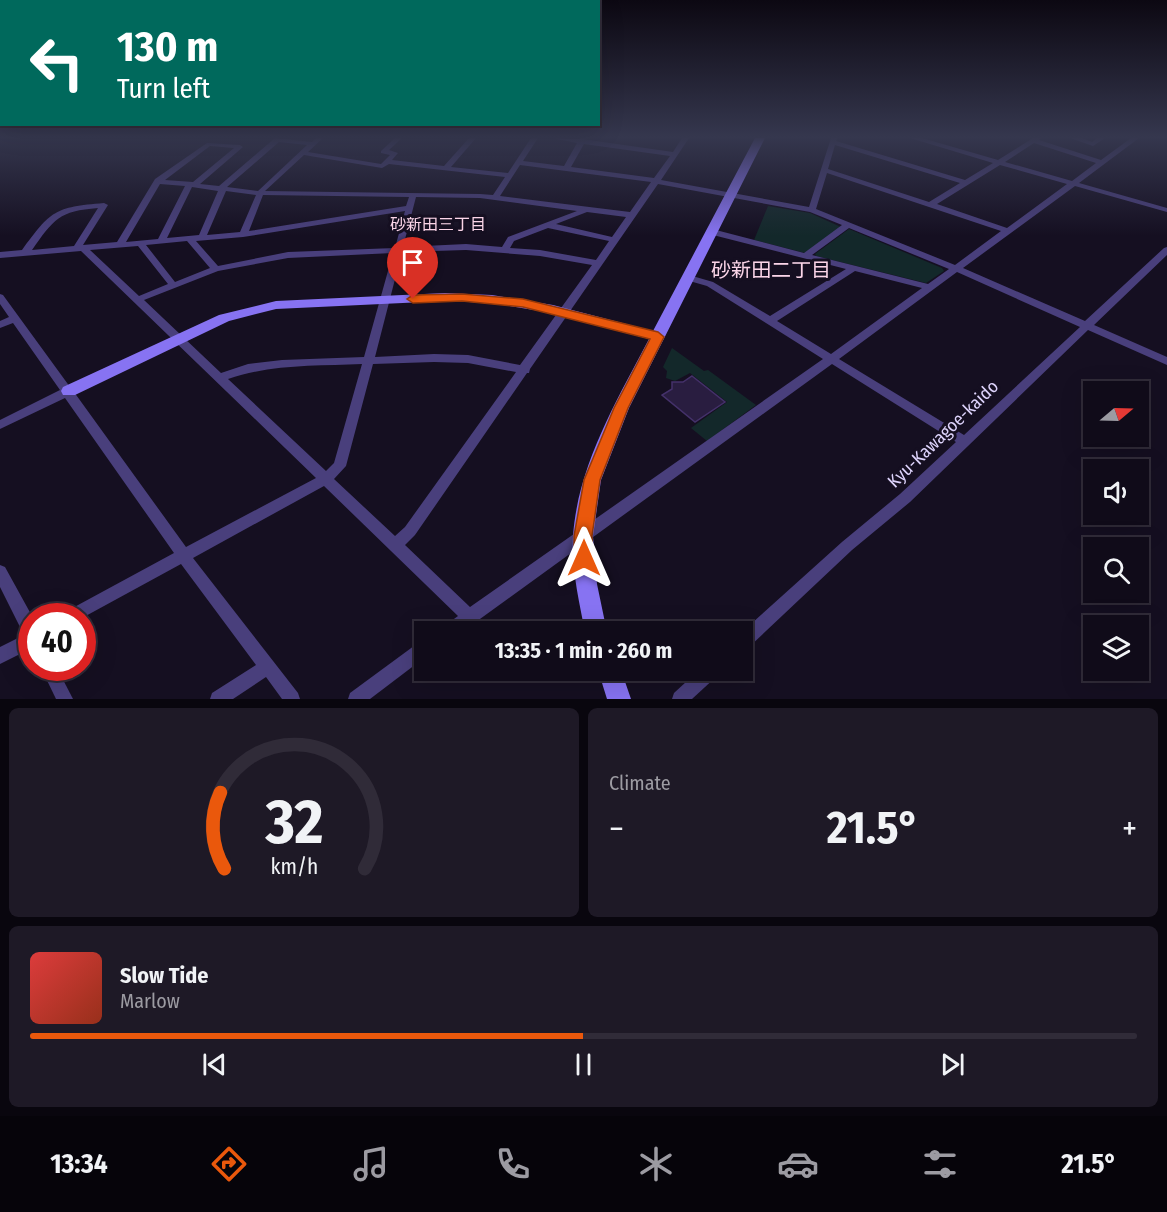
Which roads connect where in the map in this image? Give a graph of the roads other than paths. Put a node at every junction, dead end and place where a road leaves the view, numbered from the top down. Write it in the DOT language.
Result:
graph roads {
  1 [pos="825,170"];
  2 [pos="172,171"];
  3 [pos="210,171"];
  4 [pos="242,171"];
  5 [pos="283,171"];
  6 [pos="470,171"];
  7 [pos="512,171"];
  8 [pos="590,171"];
  9 [pos="663,171"];
  10 [pos="743,171"];
  11 [pos="827,171"];
  12 [pos="928,171"];
  13 [pos="987,171"];
  14 [pos="1026,171"];
  15 [pos="1091,171"];
  16 [pos="509,175"];
  17 [pos="158,181"];
  18 [pos="656,181"];
  19 [pos="966,183"];
  20 [pos="1073,184"];
  21 [pos="192,185"];
  22 [pos="221,189"];
  23 [pos="259,193"];
  24 [pos="731,195"];
  25 [pos="412,196"];
  26 [pos="495,198"];
  27 [pos="930,205"];
  28 [pos="408,208"];
  29 [pos="586,209"];
  30 [pos="812,210"];
  31 [pos="1167,210"];
  32 [pos="632,215"];
  33 [pos="547,225"];
  34 [pos="848,225"];
  35 [pos="1009,231"];
  36 [pos="712,232"];
  37 [pos="243,234"];
  38 [pos="202,237"];
  39 [pos="189,238"];
  40 [pos="161,240"];
  41 [pos="615,240"];
  42 [pos="121,243"];
  43 [pos="140,243"];
  44 [pos="80,248"];
  45 [pos="506,249"];
  46 [pos="397,250"];
  47 [pos="1167,250"];
  48 [pos="25,253"];
  49 [pos="0,255"];
  50 [pos="805,256"];
  51 [pos="599,263"];
  52 [pos="854,268"];
  53 [pos="955,268"];
  54 [pos="216,269"];
  55 [pos="690,278"];
  56 [pos="173,285"];
  57 [pos="929,287"];
  58 [pos="0,297"];
  59 [pos="139,298"];
  60 [pos="385,300"];
  61 [pos="563,311"];
  62 [pos="16,318"];
  63 [pos="769,321"];
  64 [pos="0,325"];
  65 [pos="1085,327"];
  66 [pos="658,337"];
  67 [pos="177,339"];
  68 [pos="829,359"];
  69 [pos="368,360"];
  70 [pos="1167,361"];
  71 [pos="525,370"];
  72 [pos="219,378"];
  73 [pos="69,391"];
  74 [pos="0,424"];
  75 [pos="963,440"];
  76 [pos="327,478"];
  77 [pos="583,536"];
  78 [pos="396,545"];
  79 [pos="184,556"];
  80 [pos="0,572"];
  81 [pos="96,603"];
  82 [pos="18,606"];
  83 [pos="469,616"];
  84 [pos="462,621"];
  85 [pos="595,621"];
  86 [pos="753,632"];
  87 [pos="18,646"];
  88 [pos="0,656"];
  89 [pos="414,656"];
  90 [pos="267,667"];
  91 [pos="55,681"];
  92 [pos="613,681"];
  93 [pos="699,681"];
  94 [pos="64,699"];
  95 [pos="218,699"];
  96 [pos="292,699"];
  97 [pos="356,699"];
  98 [pos="619,699"];
  99 [pos="680,699"];
  1 -- 30 [label="street"];
  2 -- 17 [label="street"];
  3 -- 21 [label="street"];
  4 -- 22 [label="street"];
  5 -- 23 [label="street"];
  6 -- 16 [label="street"];
  7 -- 16 [label="street"];
  8 -- 18 [label="street"];
  9 -- 18 [label="street"];
  10 -- 24 [label="street"];
  11 -- 27 [label="street"];
  12 -- 19 [label="street"];
  13 -- 19 [label="street"];
  14 -- 20 [label="street"];
  15 -- 20 [label="street"];
  16 -- 26 [label="street"];
  17 -- 21 [label="street"];
  17 -- 42 [label="street"];
  18 -- 24 [label="street"];
  18 -- 32 [label="street"];
  19 -- 27 [label="street"];
  20 -- 31 [label="street"];
  20 -- 35 [label="street"];
  21 -- 22 [label="street"];
  21 -- 40 [label="street"];
  22 -- 23 [label="street"];
  22 -- 38 [label="street"];
  23 -- 25 [label="street"];
  23 -- 37 [label="street"];
  24 -- 30 [label="street"];
  24 -- 36 [label="street"];
  25 -- 26 [label="street"];
  25 -- 28 [label="street"];
  26 -- 29 [label="street"];
  27 -- 35 [label="street"];
  28 -- 37 [label="street"];
  28 -- 46 [label="street"];
  29 -- 32 [label="street"];
  29 -- 33 [label="street"];
  30 -- 34 [label="street"];
  32 -- 41 [label="street"];
  33 -- 41 [label="street"];
  33 -- 45 [label="street"];
  34 -- 50 [label="street"];
  34 -- 53 [label="street"];
  35 -- 53 [label="street"];
  36 -- 50 [label="street"];
  36 -- 55 [label="street"];
  37 -- 38 [label="street"];
  38 -- 39 [label="street"];
  39 -- 40 [label="street"];
  39 -- 54 [label="street"];
  40 -- 43 [label="street"];
  41 -- 51 [label="street"];
  42 -- 43 [label="street"];
  42 -- 44 [label="street"];
  43 -- 56 [label="street"];
  44 -- 48 [label="street"];
  44 -- 48 [label="street"];
  44 -- 59 [label="street"];
  45 -- 46 [label="street"];
  45 -- 51 [label="street"];
  46 -- 54 [label="street"];
  46 -- 60 [label="street"];
  47 -- 65 [label="street, Kyu-Kawagoe-kaido"];
  48 -- 49 [label="street"];
  50 -- 52 [label="street"];
  51 -- 61 [label="street"];
  52 -- 57 [label="street"];
  52 -- 63 [label="street"];
  53 -- 57 [label="street"];
  53 -- 65 [label="street"];
  54 -- 56 [label="street"];
  55 -- 63 [label="street"];
  55 -- 66 [label="street"];
  56 -- 59 [label="street"];
  57 -- 68 [label="street"];
  58 -- 62 [label="street"];
  59 -- 67 [label="street"];
  60 -- 61 [label="street"];
  60 -- 67 [label="street"];
  60 -- 69 [label="street"];
  61 -- 66 [label="street"];
  61 -- 71 [label="street"];
  62 -- 64 [label="street"];
  62 -- 73 [label="street"];
  63 -- 68 [label="street"];
  65 -- 70 [label="street"];
  65 -- 75 [label="street, Kyu-Kawagoe-kaido"];
  66 -- 77 [label="street"];
  67 -- 72 [label="street"];
  67 -- 73 [label="street"];
  68 -- 75 [label="street"];
  68 -- 77 [label="street"];
  69 -- 71 [label="street"];
  69 -- 72 [label="street"];
  69 -- 76 [label="street"];
  71 -- 78 [label="street"];
  72 -- 76 [label="street"];
  73 -- 74 [label="street"];
  73 -- 79 [label="street"];
  75 -- 86 [label="street, Kyu-Kawagoe-kaido"];
  76 -- 78 [label="street"];
  76 -- 79 [label="street"];
  77 -- 83 [label="street"];
  77 -- 85 [label="street"];
  78 -- 83 [label="street"];
  79 -- 81 [label="street"];
  79 -- 90 [label="street"];
  80 -- 82 [label="street"];
  83 -- 84 [label="street"];
  87 -- 88 [label="street"];
  89 -- 97 [label="street"];
  90 -- 95 [label="street"];
  90 -- 96 [label="street"];
  91 -- 94 [label="street"];
  92 -- 98 [label="street"];
  93 -- 99 [label="street"];
}
